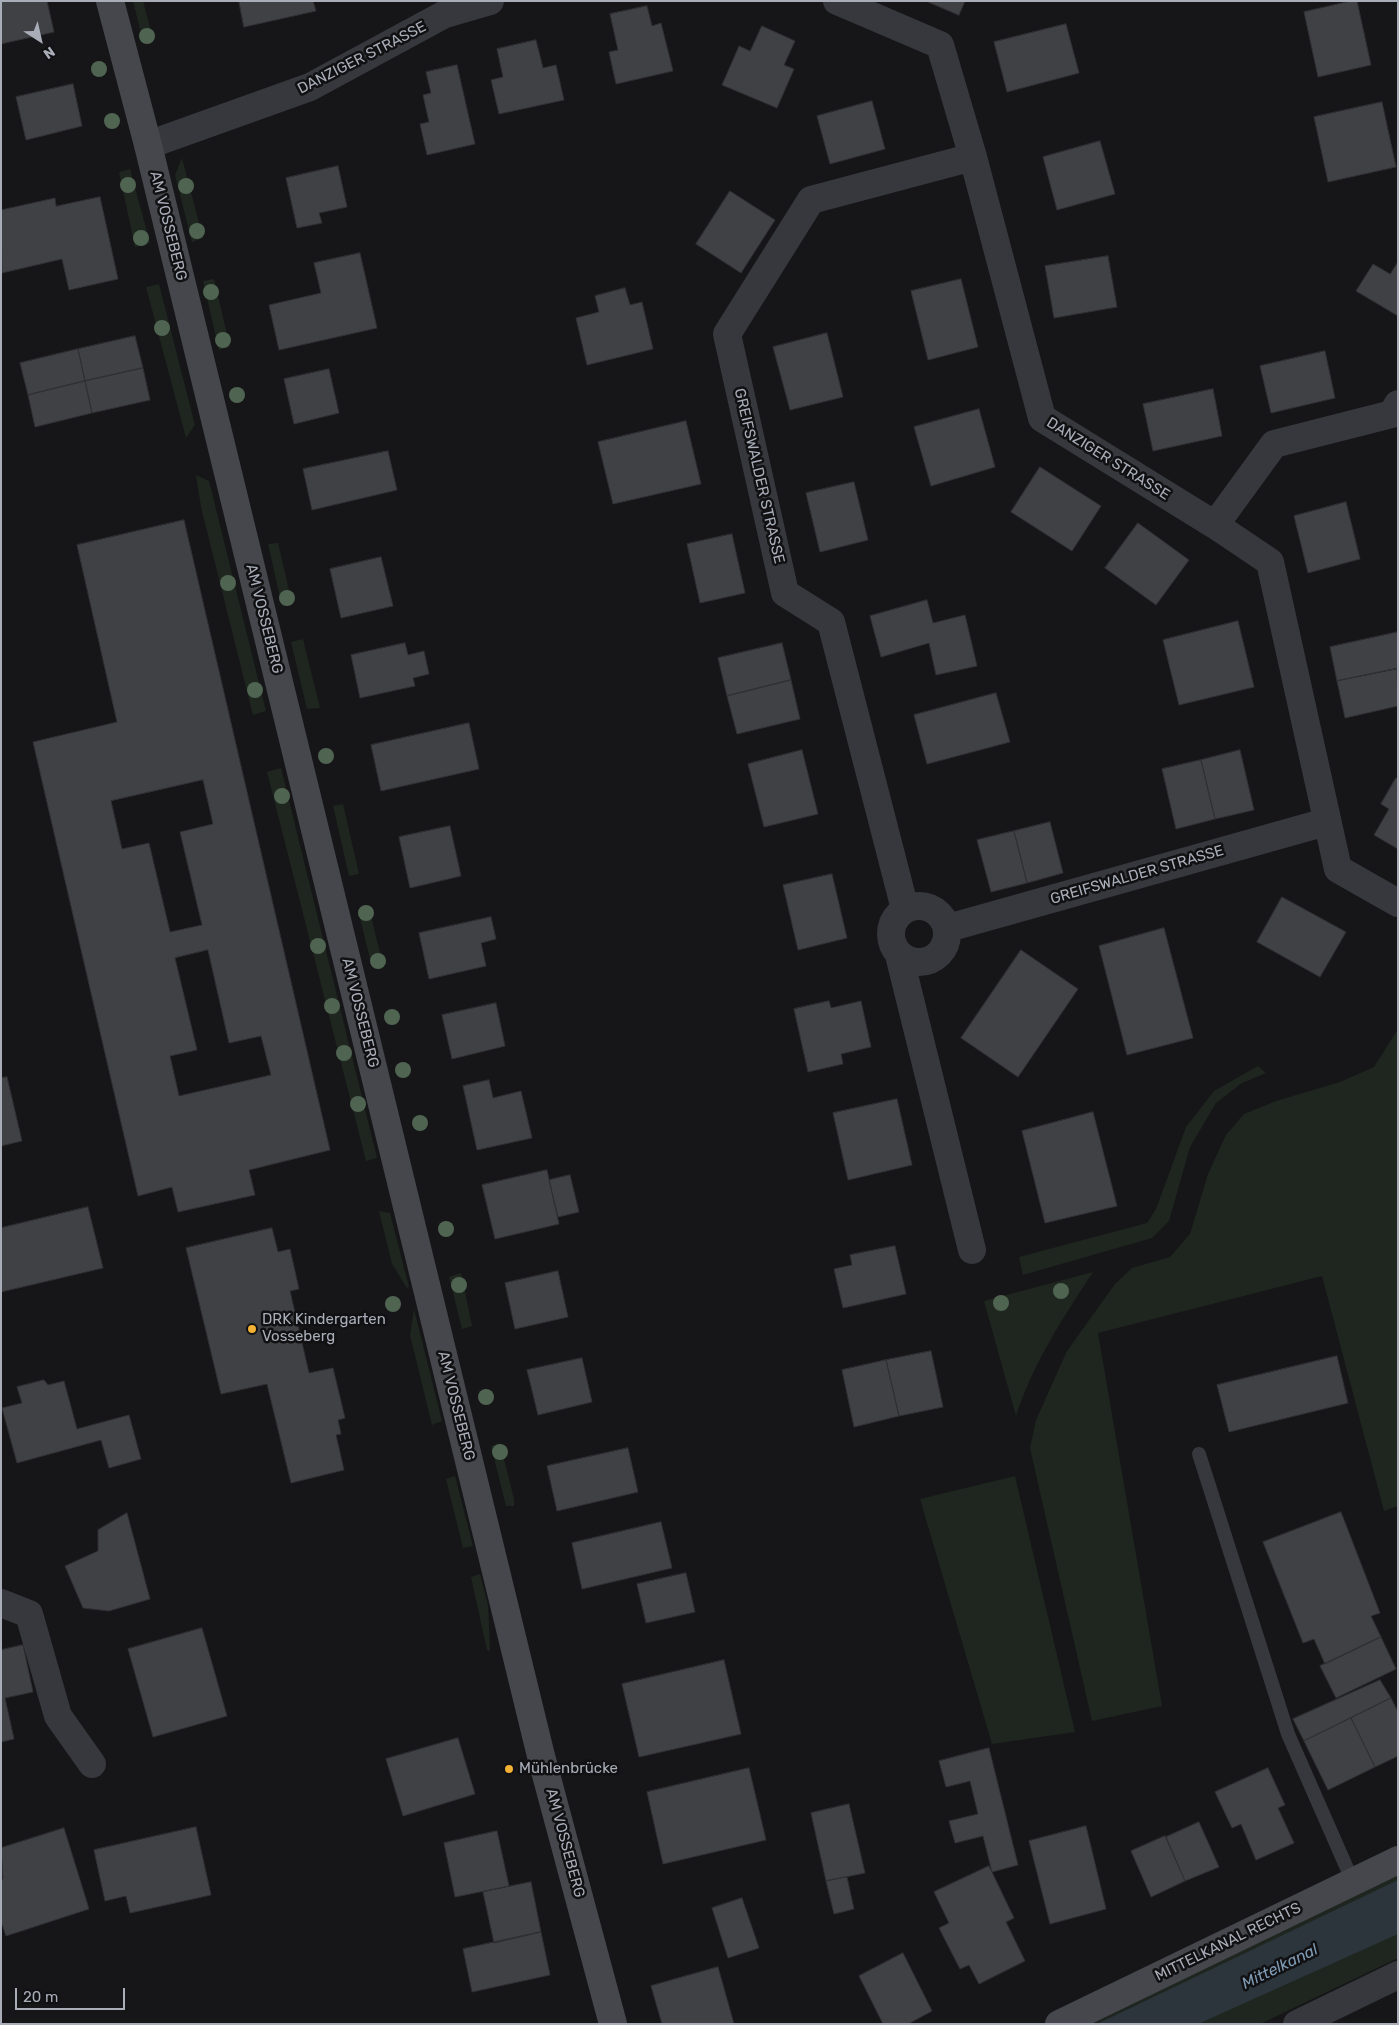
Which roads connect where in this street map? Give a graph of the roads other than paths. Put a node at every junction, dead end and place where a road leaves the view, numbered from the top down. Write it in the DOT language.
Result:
graph roads {
  1 [pos="110,1"];
  2 [pos="490,1"];
  3 [pos="837,1"];
  4 [pos="148,145"];
  5 [pos="973,157"];
  6 [pos="1398,404"];
  7 [pos="1215,525"];
  8 [pos="1326,822"];
  9 [pos="1398,903"];
  10 [pos="905,909"];
  11 [pos="948,928"];
  12 [pos="899,955"];
  13 [pos="972,1250"];
  14 [pos="1199,1454"];
  15 [pos="1,1603"];
  16 [pos="92,1764"];
  17 [pos="1398,1860"];
  18 [pos="1353,1882"];
  19 [pos="1398,1975"];
  20 [pos="613,2024"];
  21 [pos="1058,2024"];
  22 [pos="1297,2024"];
  1 -- 4 [label="street, AM VOSSEBERG"];
  2 -- 4 [label="street, DANZIGER STRASSE"];
  3 -- 5 [label="street, DANZIGER STRASSE"];
  4 -- 20 [label="street, AM VOSSEBERG"];
  5 -- 7 [label="street, DANZIGER STRASSE"];
  5 -- 10 [label="street, GREIFSWALDER STRASSE"];
  6 -- 7 [label="street"];
  7 -- 8 [label="street, DANZIGER STRASSE"];
  8 -- 9 [label="street, DANZIGER STRASSE"];
  8 -- 11 [label="street, GREIFSWALDER STRASSE"];
  10 -- 11 [label="street"];
  10 -- 12 [label="street"];
  11 -- 12 [label="street"];
  12 -- 13 [label="street"];
  14 -- 18 [label="lane"];
  15 -- 16 [label="street"];
  17 -- 18 [label="street, MITTELKANAL RECHTS"];
  18 -- 21 [label="street, MITTELKANAL RECHTS"];
  19 -- 22 [label="street"];
}
